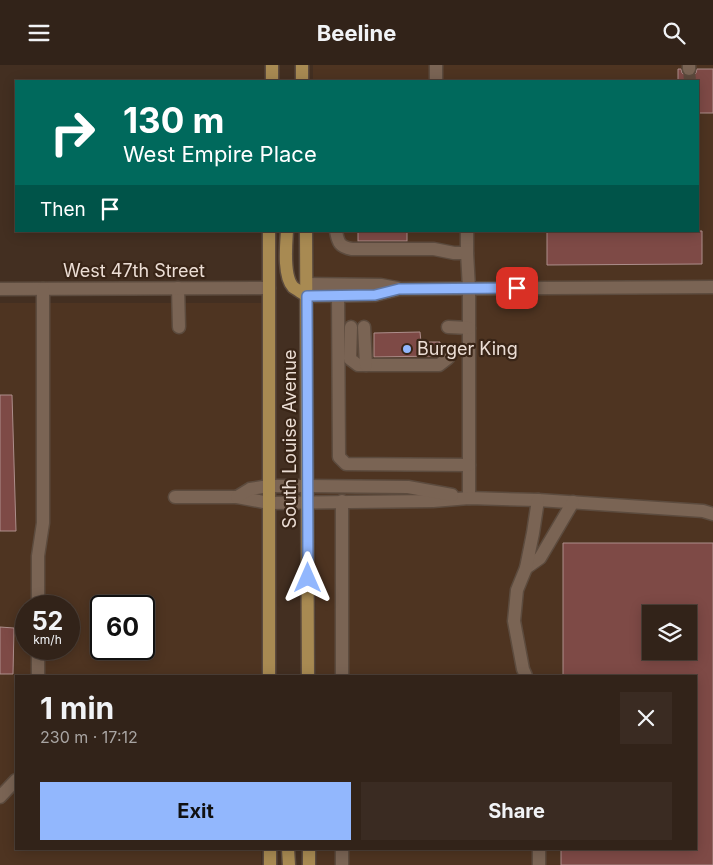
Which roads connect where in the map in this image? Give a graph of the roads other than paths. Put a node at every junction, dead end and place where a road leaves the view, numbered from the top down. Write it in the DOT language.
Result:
graph roads {
  1 [pos="272,65"];
  2 [pos="302,65"];
  3 [pos="436,65"];
  4 [pos="272,80"];
  5 [pos="302,80"];
  6 [pos="436,80"];
  7 [pos="269,232"];
  8 [pos="287,232"];
  9 [pos="306,232"];
  10 [pos="336,232"];
  11 [pos="467,232"];
  12 [pos="467,253"];
  13 [pos="713,287"];
  14 [pos="178,288"];
  15 [pos="269,288"];
  16 [pos="469,288"];
  17 [pos="0,289"];
  18 [pos="43,289"];
  19 [pos="399,289"];
  20 [pos="307,290"];
  21 [pos="338,296"];
  22 [pos="179,327"];
  23 [pos="351,327"];
  24 [pos="364,327"];
  25 [pos="448,327"];
  26 [pos="469,327"];
  27 [pos="448,358"];
  28 [pos="366,365"];
  29 [pos="469,465"];
  30 [pos="269,486"];
  31 [pos="308,486"];
  32 [pos="174,497"];
  33 [pos="237,497"];
  34 [pos="469,498"];
  35 [pos="538,500"];
  36 [pos="342,501"];
  37 [pos="573,502"];
  38 [pos="269,503"];
  39 [pos="308,503"];
  40 [pos="713,514"];
  41 [pos="526,568"];
  42 [pos="38,595"];
  43 [pos="38,660"];
  44 [pos="38,675"];
  45 [pos="269,675"];
  46 [pos="308,675"];
  47 [pos="342,675"];
  48 [pos="526,675"];
  49 [pos="15,780"];
  50 [pos="0,797"];
  51 [pos="270,850"];
  52 [pos="288,850"];
  53 [pos="309,850"];
  54 [pos="342,850"];
  55 [pos="539,850"];
  56 [pos="270,865"];
  57 [pos="289,865"];
  58 [pos="309,865"];
  59 [pos="342,865"];
  60 [pos="539,865"];
  1 -- 4 [label="main road"];
  2 -- 5 [label="main road"];
  3 -- 6 [label="street"];
  7 -- 15 [label="main road, South Louise Avenue"];
  8 -- 20 [label="main road"];
  9 -- 20 [label="main road, South Louise Avenue"];
  10 -- 12 [label="street"];
  11 -- 12 [label="street"];
  12 -- 16 [label="street"];
  13 -- 16 [label="street"];
  14 -- 15 [label="street, West 47th Street"];
  14 -- 18 [label="street, West 47th Street"];
  14 -- 22 [label="street"];
  15 -- 30 [label="main road, South Louise Avenue"];
  16 -- 19 [label="street"];
  16 -- 26 [label="street"];
  17 -- 18 [label="street, West 47th Street"];
  18 -- 42 [label="street"];
  19 -- 20 [label="street"];
  19 -- 21 [label="street"];
  20 -- 21 [label="street"];
  20 -- 31 [label="main road, South Louise Avenue"];
  21 -- 29 [label="street"];
  23 -- 28 [label="street"];
  24 -- 28 [label="street"];
  25 -- 26 [label="street"];
  26 -- 29 [label="street"];
  27 -- 28 [label="street"];
  29 -- 34 [label="street"];
  30 -- 31 [label="street"];
  30 -- 33 [label="street"];
  30 -- 38 [label="main road, South Louise Avenue"];
  31 -- 34 [label="street"];
  31 -- 39 [label="main road, South Louise Avenue"];
  32 -- 33 [label="street"];
  33 -- 38 [label="street"];
  34 -- 35 [label="street"];
  34 -- 36 [label="street"];
  35 -- 37 [label="street"];
  35 -- 41 [label="street"];
  36 -- 39 [label="street"];
  36 -- 47 [label="street"];
  37 -- 40 [label="street"];
  37 -- 41 [label="street"];
  38 -- 39 [label="street"];
  38 -- 45 [label="main road, South Louise Avenue"];
  39 -- 46 [label="main road, South Louise Avenue"];
  41 -- 48 [label="street"];
  43 -- 44 [label="street"];
  49 -- 50 [label="street"];
  51 -- 56 [label="main road"];
  52 -- 57 [label="main road"];
  53 -- 58 [label="main road"];
  54 -- 59 [label="street"];
  55 -- 60 [label="street"];
}
